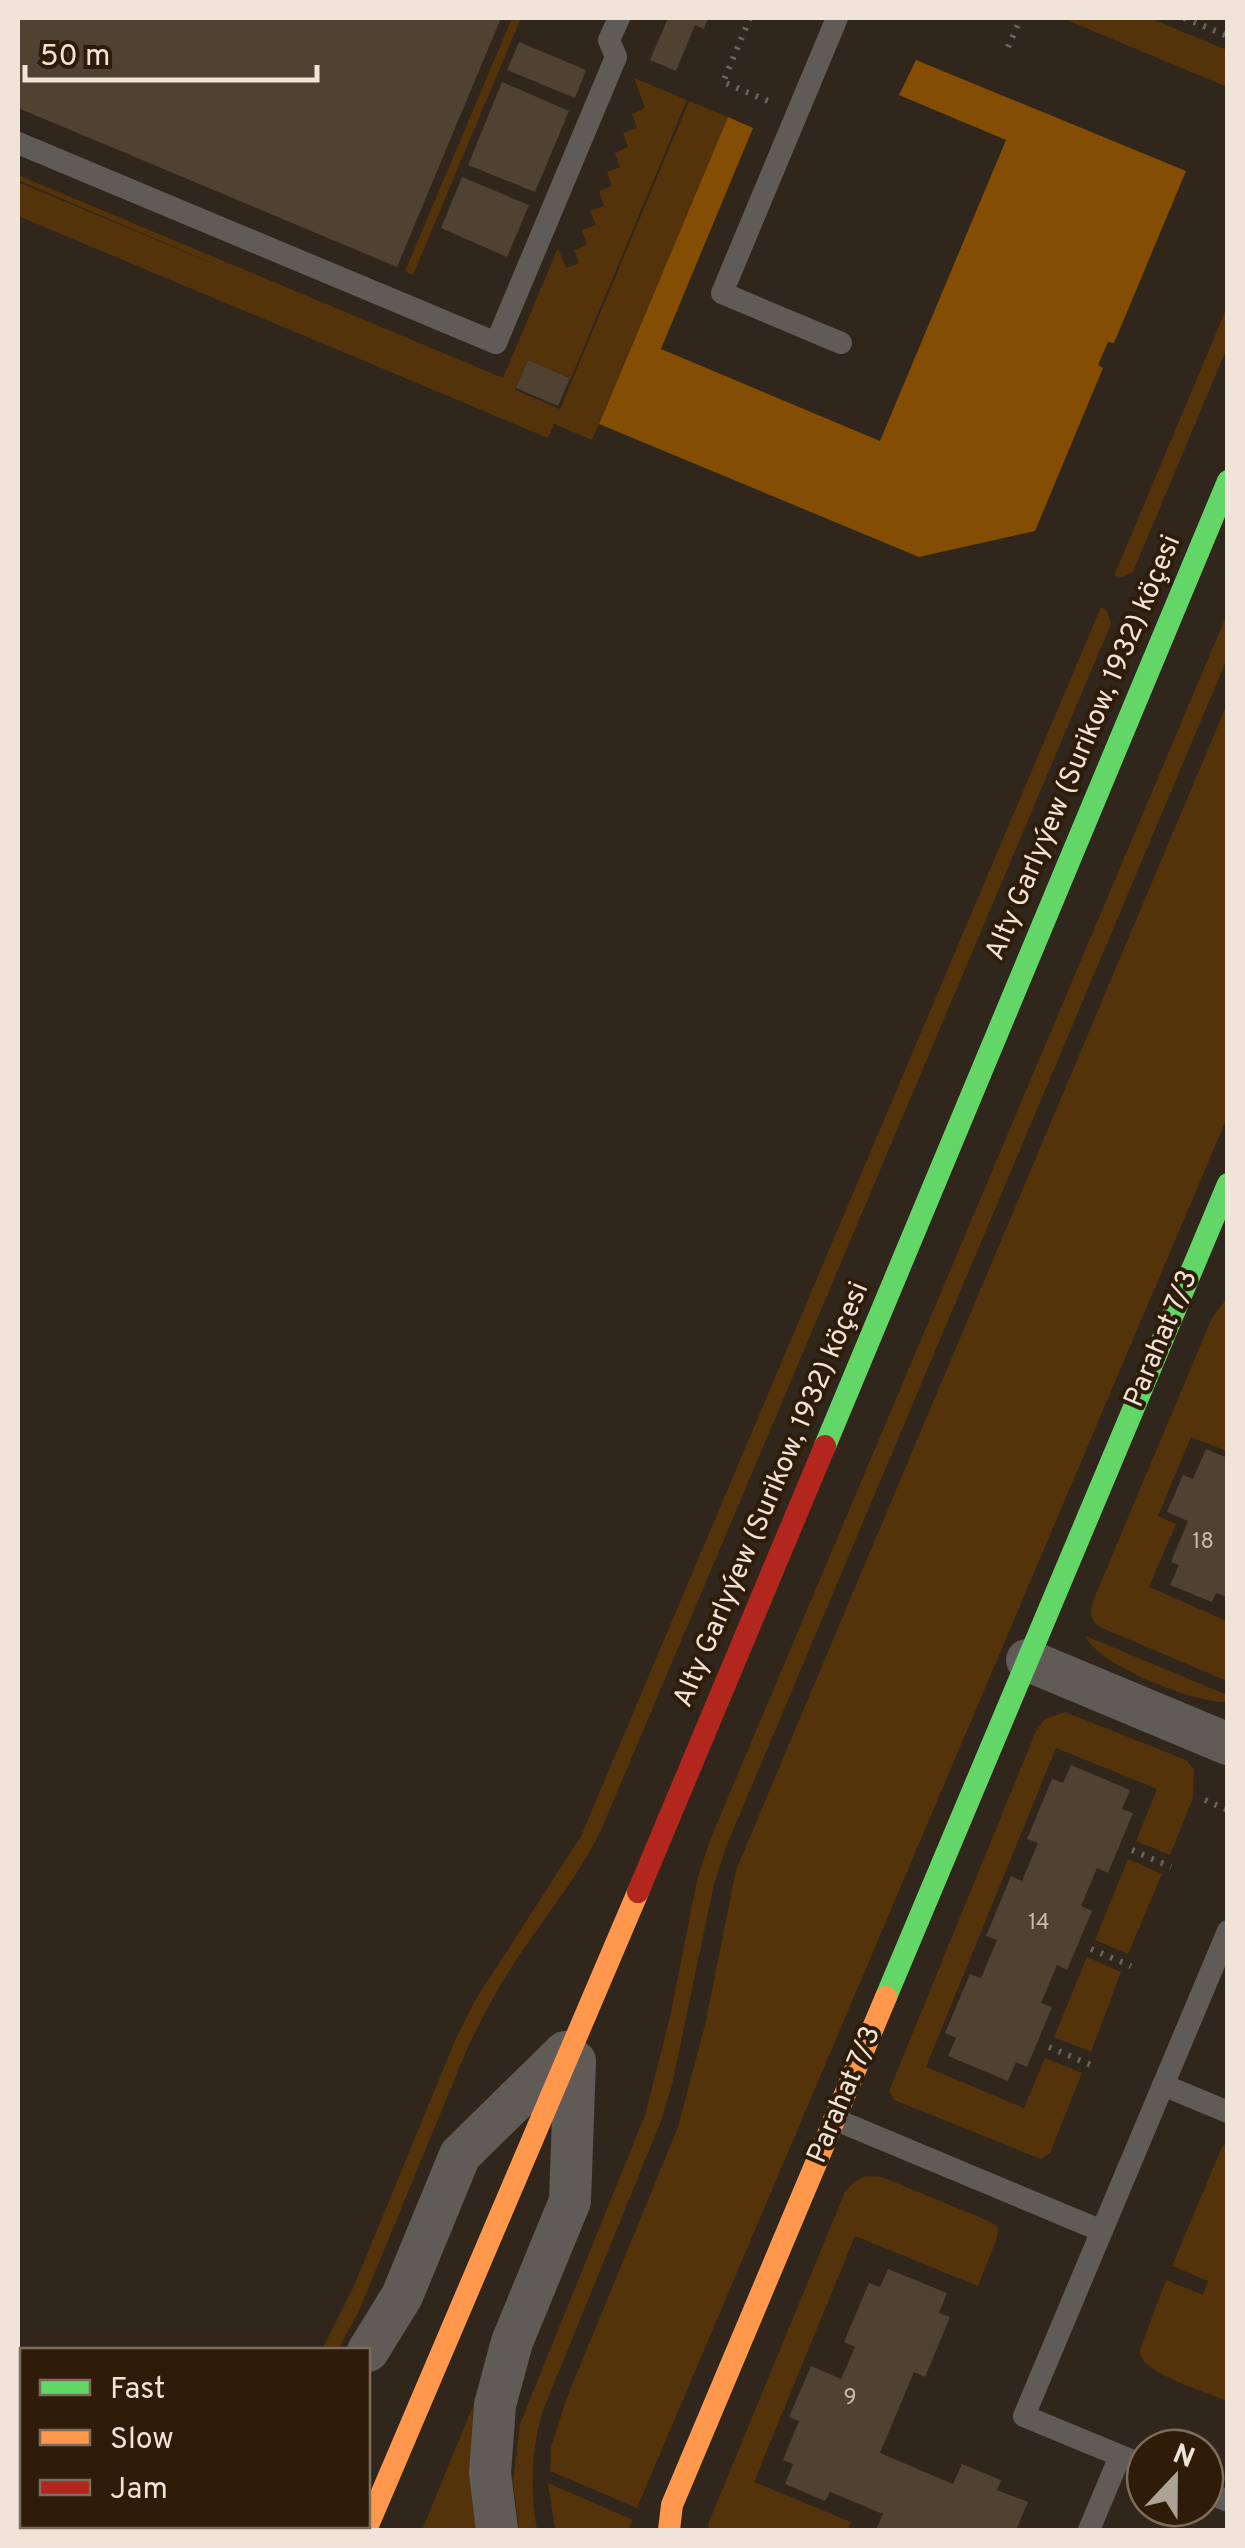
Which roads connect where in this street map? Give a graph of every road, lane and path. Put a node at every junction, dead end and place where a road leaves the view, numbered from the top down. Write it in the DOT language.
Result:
graph roads {
  1 [pos="619,18"];
  2 [pos="750,18"];
  3 [pos="837,18"];
  4 [pos="1021,18"];
  5 [pos="1184,18"];
  6 [pos="1228,36"];
  7 [pos="1008,47"];
  8 [pos="764,100"];
  9 [pos="18,142"];
  10 [pos="841,343"];
  11 [pos="1228,481"];
  12 [pos="1227,1186"];
  13 [pos="1027,1660"];
  14 [pos="1228,1744"];
  15 [pos="1205,1800"];
  16 [pos="1228,1810"];
  17 [pos="1132,1850"];
  18 [pos="1172,1867"];
  19 [pos="1228,1931"];
  20 [pos="1091,1949"];
  21 [pos="1132,1966"];
  22 [pos="576,2042"];
  23 [pos="1050,2047"];
  24 [pos="1091,2065"];
  25 [pos="1163,2085"];
  26 [pos="1228,2112"];
  27 [pos="834,2119"];
  28 [pos="1102,2231"];
  29 [pos="370,2348"];
  30 [pos="1120,2456"];
  31 [pos="1125,2458"];
  32 [pos="370,2521"];
  33 [pos="497,2530"];
  34 [pos="669,2530"];
  35 [pos="1089,2530"];
  1 -- 9 [label="lane"];
  2 -- 8 [label="path"];
  3 -- 10 [label="lane"];
  4 -- 7 [label="path"];
  5 -- 6 [label="path"];
  11 -- 22 [label="street, Alty Garlyýew (Surikow, 1932) köçesi"];
  12 -- 13 [label="street, Parahat 7/3"];
  13 -- 14 [label="street"];
  13 -- 27 [label="street, Parahat 7/3"];
  15 -- 16 [label="path"];
  17 -- 18 [label="path"];
  19 -- 25 [label="lane"];
  20 -- 21 [label="path"];
  22 -- 29 [label="street"];
  22 -- 32 [label="street, Alty Garlyýew (Surikow, 1932) köçesi"];
  22 -- 33 [label="street"];
  23 -- 24 [label="path"];
  25 -- 26 [label="lane"];
  25 -- 28 [label="lane"];
  27 -- 28 [label="lane"];
  27 -- 34 [label="street, Parahat 7/3"];
  28 -- 30 [label="lane"];
  30 -- 31 [label="lane"];
  30 -- 35 [label="lane"];
}
